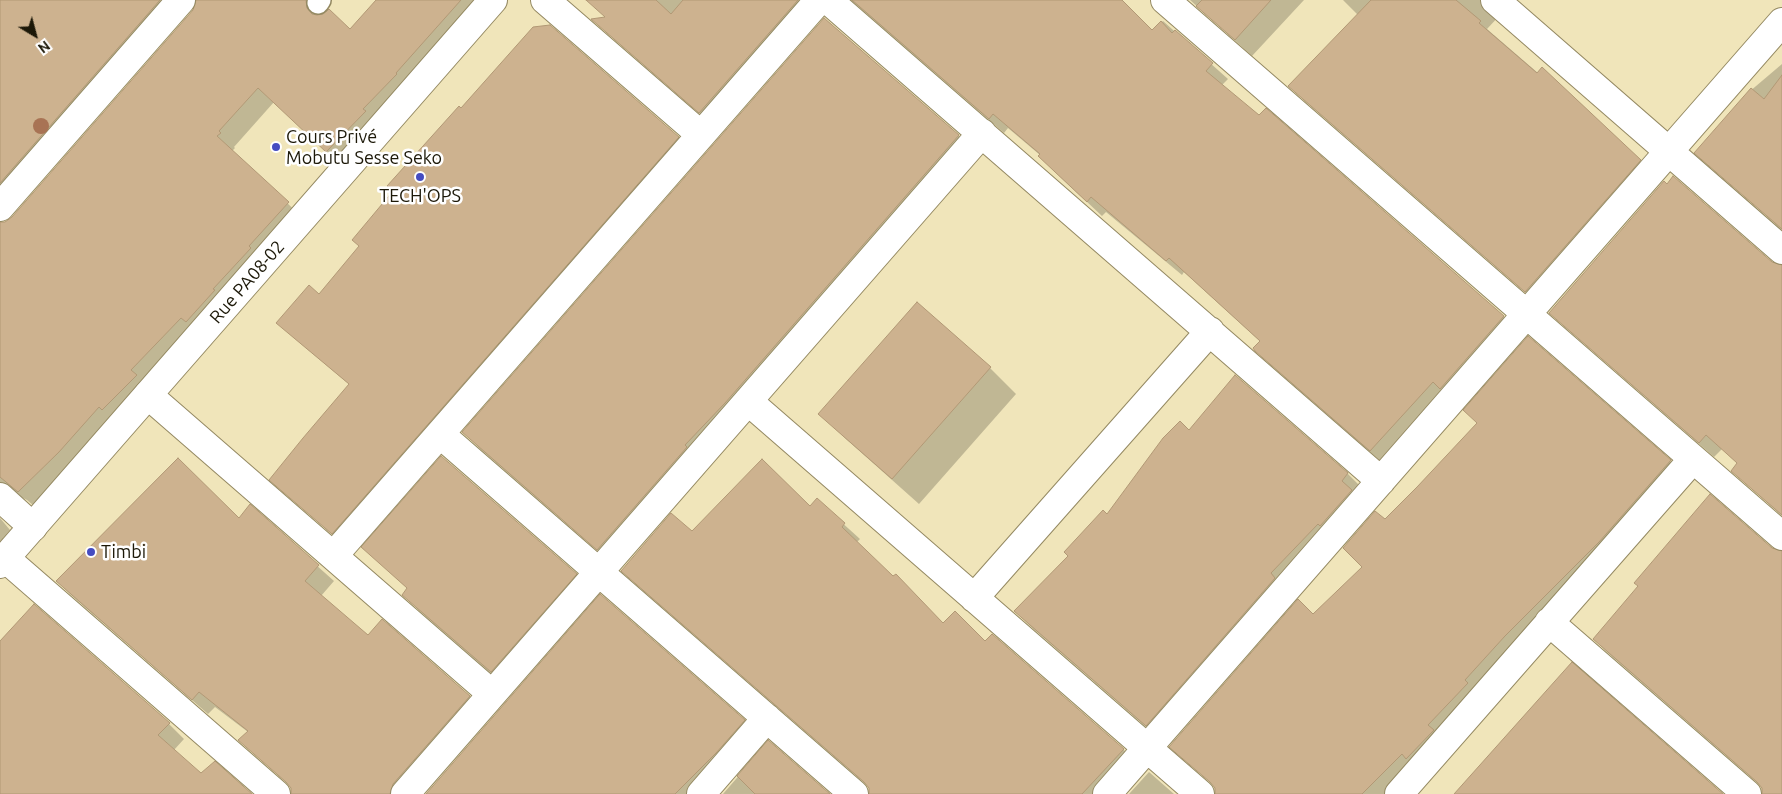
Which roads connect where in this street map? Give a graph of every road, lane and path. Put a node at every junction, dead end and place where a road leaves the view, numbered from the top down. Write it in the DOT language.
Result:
graph roads {
  1 [pos="181,0"];
  2 [pos="493,0"];
  3 [pos="545,0"];
  4 [pos="819,0"];
  5 [pos="828,0"];
  6 [pos="1165,0"];
  7 [pos="1494,0"];
  8 [pos="1782,22"];
  9 [pos="982,133"];
  10 [pos="701,135"];
  11 [pos="1669,151"];
  12 [pos="0,207"];
  13 [pos="1782,250"];
  14 [pos="1526,314"];
  15 [pos="1210,331"];
  16 [pos="148,395"];
  17 [pos="748,402"];
  18 [pos="440,434"];
  19 [pos="1692,459"];
  20 [pos="1381,481"];
  21 [pos="0,497"];
  22 [pos="33,527"];
  23 [pos="1782,536"];
  24 [pos="334,555"];
  25 [pos="2,561"];
  26 [pos="599,572"];
  27 [pos="974,598"];
  28 [pos="1549,622"];
  29 [pos="492,694"];
  30 [pos="767,718"];
  31 [pos="1147,748"];
  32 [pos="1402,793"];
  33 [pos="276,794"];
  34 [pos="405,794"];
  35 [pos="701,794"];
  36 [pos="854,794"];
  37 [pos="1107,794"];
  38 [pos="1200,794"];
  39 [pos="1747,794"];
  1 -- 12 [label="street"];
  2 -- 16 [label="street, Rue PA08-02"];
  3 -- 10 [label="street"];
  4 -- 10 [label="street"];
  5 -- 9 [label="street"];
  6 -- 14 [label="street"];
  7 -- 11 [label="street"];
  8 -- 11 [label="street"];
  9 -- 15 [label="street"];
  9 -- 17 [label="street"];
  10 -- 18 [label="street"];
  11 -- 13 [label="street"];
  11 -- 14 [label="street"];
  14 -- 19 [label="street"];
  14 -- 20 [label="street"];
  15 -- 20 [label="street"];
  15 -- 27 [label="street"];
  16 -- 22 [label="street, Rue PA08-02"];
  16 -- 24 [label="street"];
  17 -- 26 [label="street"];
  17 -- 27 [label="street"];
  18 -- 24 [label="street"];
  18 -- 26 [label="street"];
  19 -- 23 [label="street"];
  19 -- 28 [label="street"];
  20 -- 31 [label="street"];
  21 -- 22 [label="street"];
  22 -- 25 [label="street, Rue PA08-02"];
  24 -- 29 [label="street"];
  25 -- 33 [label="street"];
  26 -- 29 [label="street"];
  26 -- 30 [label="street"];
  27 -- 31 [label="street"];
  28 -- 32 [label="street"];
  28 -- 39 [label="street"];
  29 -- 34 [label="street"];
  30 -- 35 [label="street"];
  30 -- 36 [label="street"];
  31 -- 37 [label="street"];
  31 -- 38 [label="street"];
}
